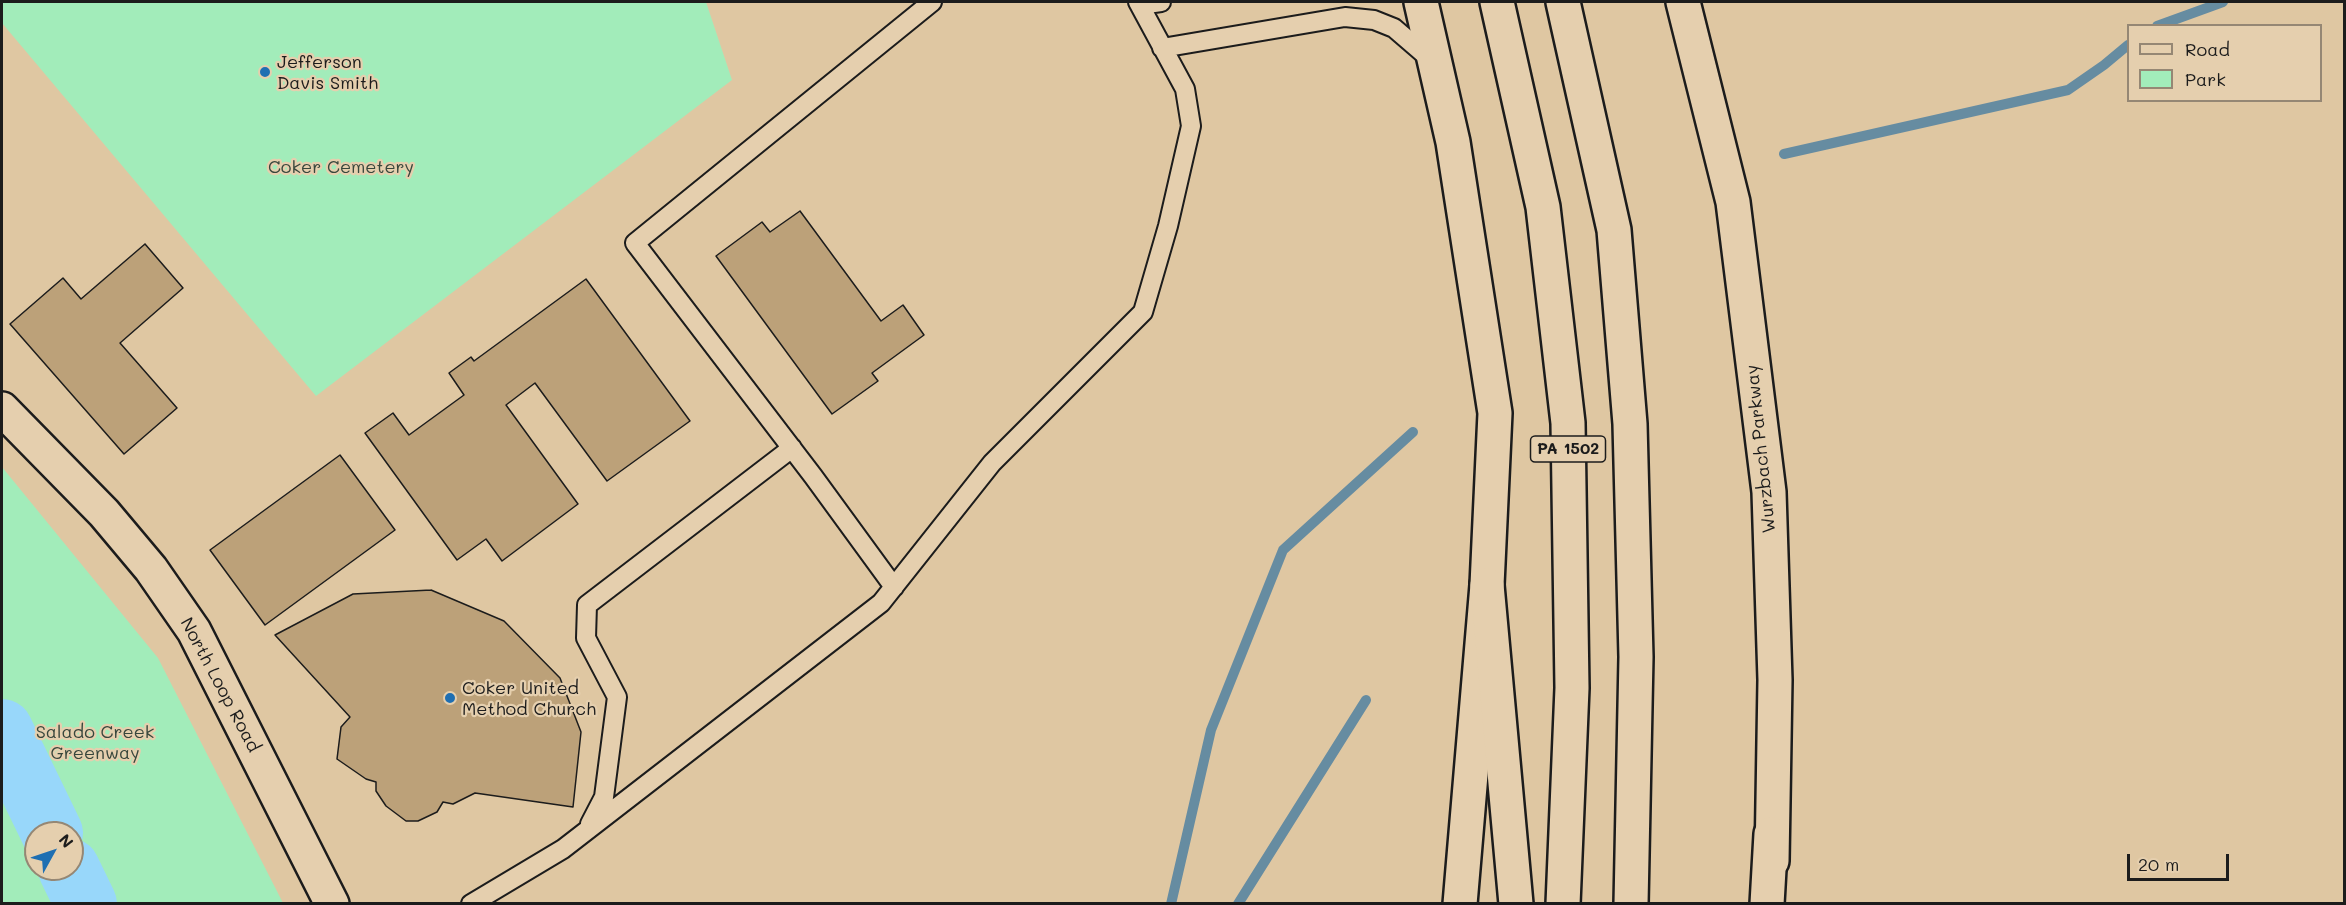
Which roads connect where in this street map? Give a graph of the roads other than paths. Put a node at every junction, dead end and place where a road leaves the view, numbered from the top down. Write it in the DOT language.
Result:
graph roads {
  1 [pos="932,2"];
  2 [pos="1161,2"];
  3 [pos="1420,2"];
  4 [pos="1497,2"];
  5 [pos="1563,2"];
  6 [pos="1683,2"];
  7 [pos="1139,3"];
  8 [pos="1162,48"];
  9 [pos="1435,63"];
  10 [pos="2,409"];
  11 [pos="792,448"];
  12 [pos="1487,585"];
  13 [pos="894,587"];
  14 [pos="586,831"];
  15 [pos="1772,834"];
  16 [pos="332,903"];
  17 [pos="471,903"];
  18 [pos="1460,903"];
  19 [pos="1516,903"];
  20 [pos="1563,903"];
  21 [pos="1631,903"];
  22 [pos="1767,903"];
  23 [pos="1773,903"];
  1 -- 11 [label="lane"];
  2 -- 7 [label="lane"];
  3 -- 9 [label="main road"];
  4 -- 20 [label="main road, PA 1502"];
  5 -- 21 [label="main road, PA 1502"];
  6 -- 15 [label="main road, Wurzbach Parkway"];
  7 -- 8 [label="lane"];
  8 -- 9 [label="lane"];
  8 -- 13 [label="lane"];
  9 -- 12 [label="main road"];
  10 -- 16 [label="main road, North Loop Road"];
  11 -- 13 [label="lane"];
  11 -- 14 [label="lane"];
  12 -- 18 [label="main road"];
  12 -- 19 [label="main road"];
  13 -- 14 [label="lane"];
  14 -- 17 [label="lane"];
  15 -- 22 [label="main road"];
  15 -- 23 [label="main road, Wurzbach Parkway"];
}
